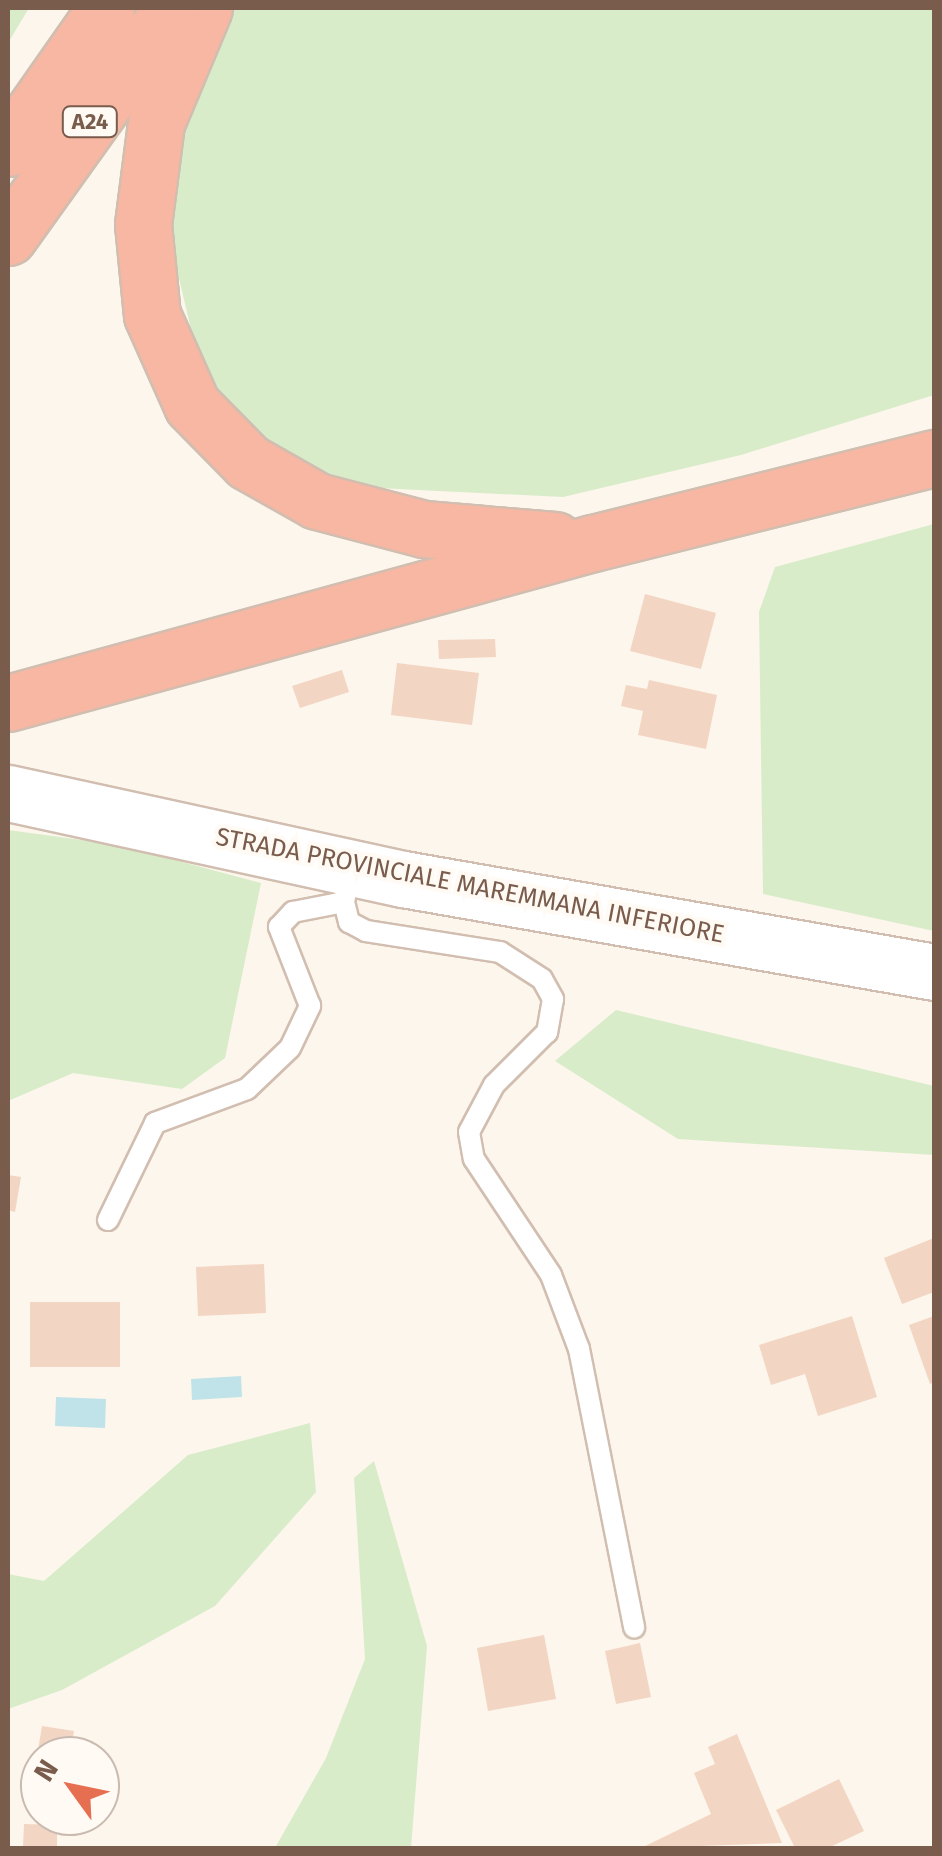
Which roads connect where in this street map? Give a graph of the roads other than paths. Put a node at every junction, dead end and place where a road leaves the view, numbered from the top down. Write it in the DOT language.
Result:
graph roads {
  1 [pos="106,8"];
  2 [pos="172,8"];
  3 [pos="204,8"];
  4 [pos="8,148"];
  5 [pos="8,237"];
  6 [pos="934,458"];
  7 [pos="593,543"];
  8 [pos="8,703"];
  9 [pos="10,794"];
  10 [pos="348,885"];
  11 [pos="934,972"];
  12 [pos="108,1220"];
  13 [pos="634,1628"];
  1 -- 4 [label="highway, A24"];
  2 -- 5 [label="highway, A24"];
  3 -- 7 [label="highway"];
  6 -- 7 [label="highway"];
  7 -- 8 [label="highway"];
  9 -- 10 [label="main road, STRADA PROVINCIALE MAREMMANA INFERIORE"];
  10 -- 11 [label="main road, STRADA PROVINCIALE MAREMMANA INFERIORE"];
  10 -- 12 [label="lane"];
  10 -- 13 [label="lane"];
}
